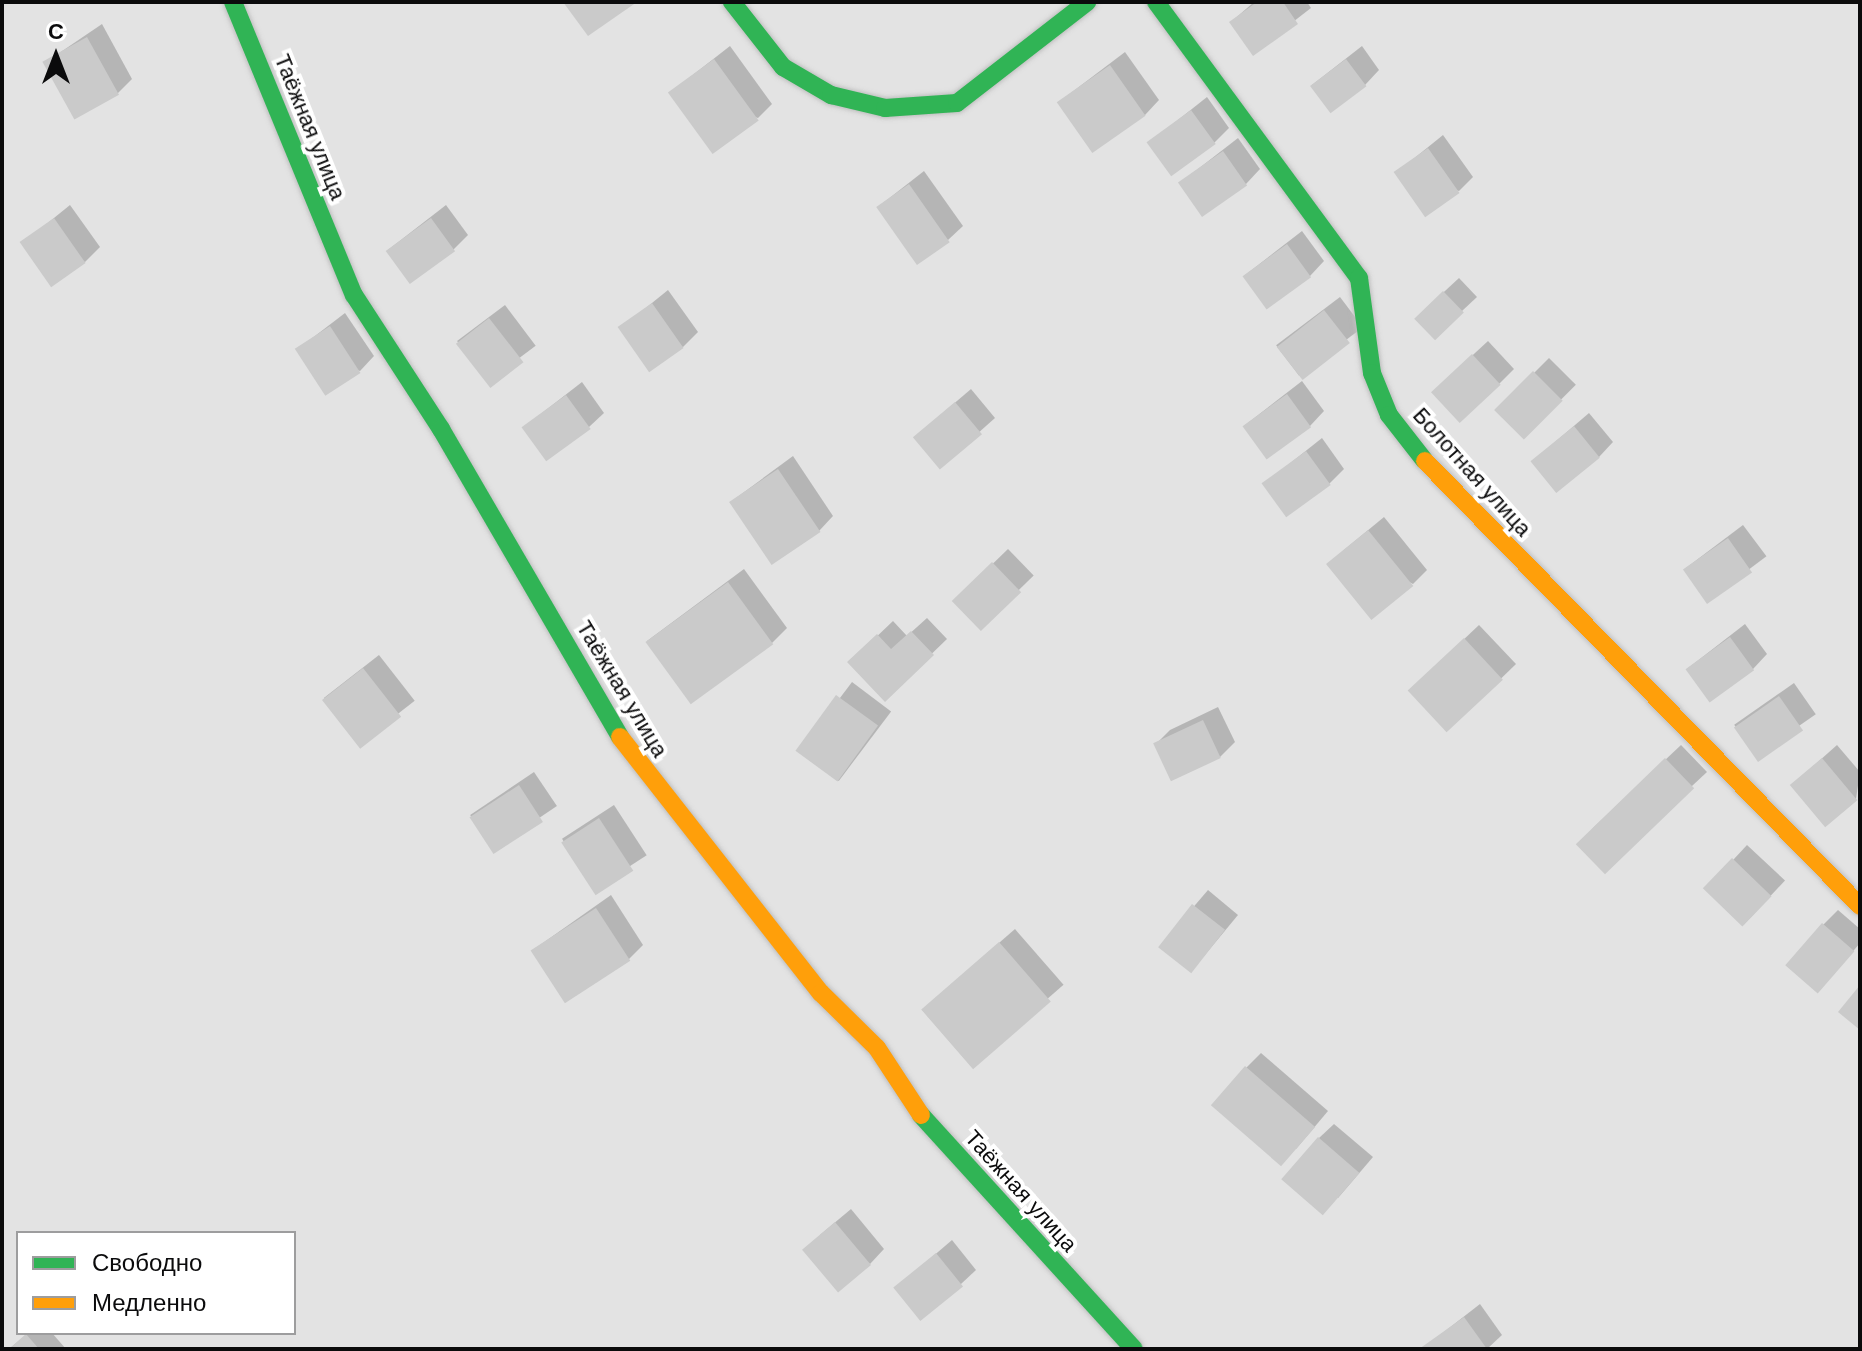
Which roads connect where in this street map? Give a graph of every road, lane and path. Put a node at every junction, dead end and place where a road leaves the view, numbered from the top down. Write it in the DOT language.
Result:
graph roads {
  1 [pos="233,2"];
  2 [pos="732,2"];
  3 [pos="1087,2"];
  4 [pos="1156,2"];
  5 [pos="1860,906"];
  6 [pos="1134,1349"];
  1 -- 6 [label="street, Таёжная улица"];
  2 -- 3 [label="street"];
  4 -- 5 [label="street, Болотная улица"];
}
